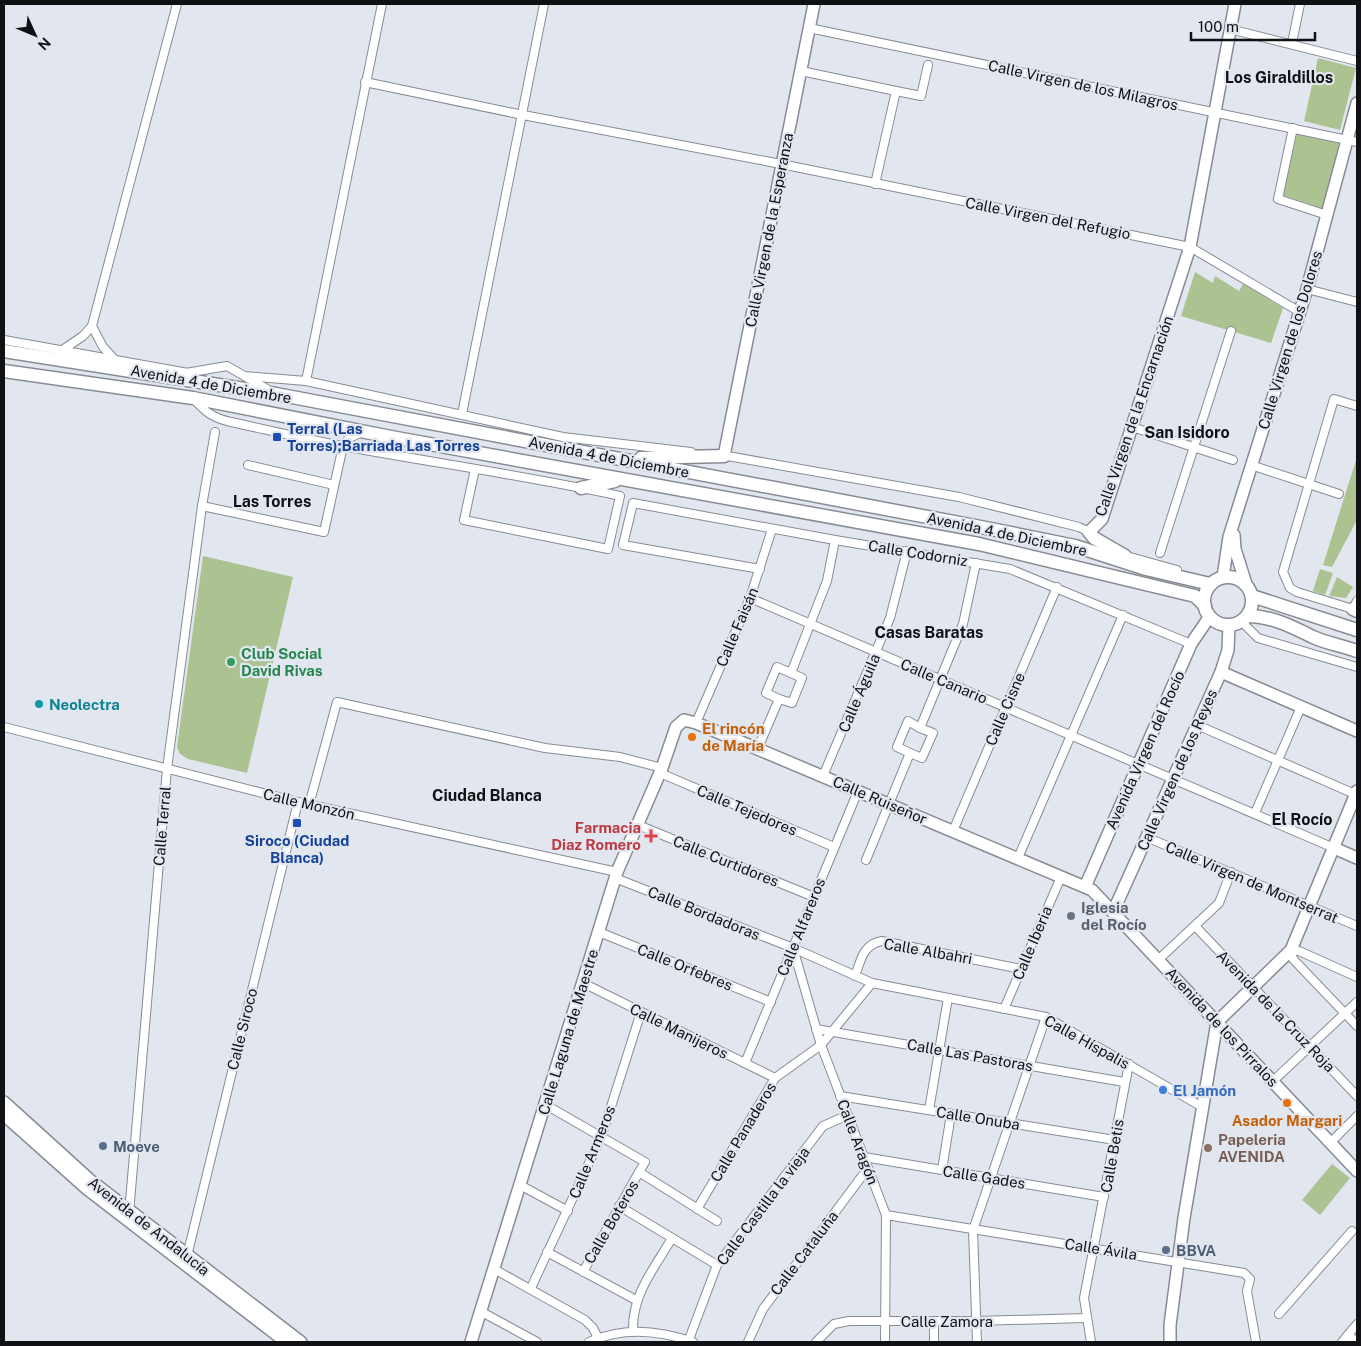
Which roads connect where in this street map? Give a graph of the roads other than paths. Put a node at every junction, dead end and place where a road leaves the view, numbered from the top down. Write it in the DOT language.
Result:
graph roads {
  1 [pos="177,4"];
  2 [pos="382,4"];
  3 [pos="544,4"];
  4 [pos="814,4"];
  5 [pos="1235,4"];
  6 [pos="1300,4"];
  7 [pos="810,28"];
  8 [pos="1230,29"];
  9 [pos="1292,44"];
  10 [pos="1357,61"];
  11 [pos="928,65"];
  12 [pos="802,71"];
  13 [pos="365,82"];
  14 [pos="896,91"];
  15 [pos="1357,103"];
  16 [pos="1215,112"];
  17 [pos="523,115"];
  18 [pos="1293,128"];
  19 [pos="1353,141"];
  20 [pos="782,164"];
  21 [pos="875,184"];
  22 [pos="1327,215"];
  23 [pos="1190,247"];
  24 [pos="1307,289"];
  25 [pos="1357,302"];
  26 [pos="1300,312"];
  27 [pos="92,326"];
  28 [pos="1231,331"];
  29 [pos="4,340"];
  30 [pos="4,351"];
  31 [pos="61,351"];
  32 [pos="115,360"];
  33 [pos="188,373"];
  34 [pos="7,374"];
  35 [pos="172,376"];
  36 [pos="245,376"];
  37 [pos="306,380"];
  38 [pos="276,394"];
  39 [pos="193,398"];
  40 [pos="1357,406"];
  41 [pos="204,411"];
  42 [pos="462,414"];
  43 [pos="231,422"];
  44 [pos="1132,427"];
  45 [pos="215,432"];
  46 [pos="362,432"];
  47 [pos="343,446"];
  48 [pos="1194,448"];
  49 [pos="724,456"];
  50 [pos="618,459"];
  51 [pos="1233,460"];
  52 [pos="248,465"];
  53 [pos="1251,465"];
  54 [pos="475,469"];
  55 [pos="624,480"];
  56 [pos="1308,484"];
  57 [pos="334,485"];
  58 [pos="581,488"];
  59 [pos="1339,494"];
  60 [pos="202,506"];
  61 [pos="1234,526"];
  62 [pos="772,528"];
  63 [pos="1089,532"];
  64 [pos="835,540"];
  65 [pos="907,551"];
  66 [pos="1160,553"];
  67 [pos="1123,555"];
  68 [pos="976,563"];
  69 [pos="760,569"];
  70 [pos="1146,569"];
  71 [pos="1177,570"];
  72 [pos="1223,577"];
  73 [pos="1210,584"];
  74 [pos="1057,587"];
  75 [pos="1249,590"];
  76 [pos="750,598"];
  77 [pos="1356,607"];
  78 [pos="1207,611"];
  79 [pos="1122,615"];
  80 [pos="1239,620"];
  81 [pos="810,624"];
  82 [pos="1357,630"];
  83 [pos="1191,644"];
  84 [pos="1357,651"];
  85 [pos="876,652"];
  86 [pos="1357,667"];
  87 [pos="1221,672"];
  88 [pos="791,673"];
  89 [pos="941,680"];
  90 [pos="779,699"];
  91 [pos="1301,706"];
  92 [pos="1006,708"];
  93 [pos="696,723"];
  94 [pos="1197,725"];
  95 [pos="4,727"];
  96 [pos="920,728"];
  97 [pos="1357,731"];
  98 [pos="1072,736"];
  99 [pos="758,748"];
  100 [pos="910,753"];
  101 [pos="1278,760"];
  102 [pos="1138,765"];
  103 [pos="167,770"];
  104 [pos="661,770"];
  105 [pos="823,776"];
  106 [pos="1173,778"];
  107 [pos="858,791"];
  108 [pos="1357,794"];
  109 [pos="298,802"];
  110 [pos="888,804"];
  111 [pos="309,805"];
  112 [pos="1255,814"];
  113 [pos="638,825"];
  114 [pos="953,831"];
  115 [pos="1146,837"];
  116 [pos="834,847"];
  117 [pos="1334,848"];
  118 [pos="1018,858"];
  119 [pos="1357,858"];
  120 [pos="866,860"];
  121 [pos="1231,872"];
  122 [pos="616,875"];
  123 [pos="1061,877"];
  124 [pos="1085,887"];
  125 [pos="814,897"];
  126 [pos="1310,905"];
  127 [pos="1113,912"];
  128 [pos="1195,926"];
  129 [pos="1357,926"];
  130 [pos="599,932"];
  131 [pos="793,948"];
  132 [pos="1290,950"];
  133 [pos="1158,960"];
  134 [pos="1021,969"];
  135 [pos="855,976"];
  136 [pos="1357,977"];
  137 [pos="583,983"];
  138 [pos="872,984"];
  139 [pos="1253,987"];
  140 [pos="948,998"];
  141 [pos="771,1002"];
  142 [pos="1357,1002"];
  143 [pos="1004,1009"];
  144 [pos="641,1012"];
  145 [pos="1345,1013"];
  146 [pos="1046,1017"];
  147 [pos="1217,1022"];
  148 [pos="1357,1026"];
  149 [pos="816,1029"];
  150 [pos="832,1032"];
  151 [pos="821,1045"];
  152 [pos="1310,1046"];
  153 [pos="939,1050"];
  154 [pos="745,1064"];
  155 [pos="1129,1064"];
  156 [pos="1030,1066"];
  157 [pos="775,1078"];
  158 [pos="1273,1081"];
  159 [pos="1124,1082"];
  160 [pos="840,1096"];
  161 [pos="1357,1096"];
  162 [pos="4,1102"];
  163 [pos="546,1105"];
  164 [pos="1204,1108"];
  165 [pos="929,1110"];
  166 [pos="951,1114"];
  167 [pos="4,1115"];
  168 [pos="848,1115"];
  169 [pos="1357,1116"];
  170 [pos="1011,1123"];
  171 [pos="602,1135"];
  172 [pos="1115,1140"];
  173 [pos="1331,1142"];
  174 [pos="864,1157"];
  175 [pos="868,1168"];
  176 [pos="942,1170"];
  177 [pos="1357,1170"];
  178 [pos="639,1172"];
  179 [pos="991,1178"];
  180 [pos="520,1185"];
  181 [pos="1104,1197"];
  182 [pos="619,1206"];
  183 [pos="697,1209"];
  184 [pos="568,1211"];
  185 [pos="886,1215"];
  186 [pos="128,1216"];
  187 [pos="717,1221"];
  188 [pos="973,1230"];
  189 [pos="1352,1231"];
  190 [pos="672,1238"];
  191 [pos="1095,1248"];
  192 [pos="547,1252"];
  193 [pos="186,1256"];
  194 [pos="1178,1263"];
  195 [pos="717,1265"];
  196 [pos="494,1269"];
  197 [pos="583,1272"];
  198 [pos="531,1288"];
  199 [pos="636,1300"];
  200 [pos="480,1311"];
  201 [pos="1280,1314"];
  202 [pos="1086,1318"];
  203 [pos="885,1321"];
  204 [pos="934,1321"];
  205 [pos="976,1321"];
  206 [pos="1357,1324"];
  207 [pos="633,1331"];
  208 [pos="1348,1335"];
  209 [pos="598,1338"];
  210 [pos="286,1342"];
  211 [pos="301,1342"];
  212 [pos="471,1342"];
  213 [pos="537,1342"];
  214 [pos="589,1342"];
  215 [pos="690,1342"];
  216 [pos="748,1342"];
  217 [pos="816,1342"];
  218 [pos="885,1342"];
  219 [pos="934,1342"];
  220 [pos="977,1342"];
  221 [pos="1091,1342"];
  222 [pos="1170,1342"];
  223 [pos="1256,1342"];
  224 [pos="1342,1342"];
  225 [pos="1357,1342"];
  1 -- 27 [label="street"];
  2 -- 13 [label="street"];
  3 -- 17 [label="street"];
  4 -- 7 [label="street, Calle Virgen de la Esperanza"];
  5 -- 8 [label="street, Calle Virgen de la Encarnación"];
  6 -- 9 [label="street"];
  7 -- 12 [label="street, Calle Virgen de la Esperanza"];
  7 -- 16 [label="street, Calle Virgen de los Milagros"];
  8 -- 9 [label="street"];
  8 -- 16 [label="street, Calle Virgen de la Encarnación"];
  9 -- 10 [label="street"];
  11 -- 14 [label="street"];
  12 -- 14 [label="street"];
  12 -- 20 [label="street, Calle Virgen de la Esperanza"];
  13 -- 17 [label="street, Calle Virgen del Refugio"];
  13 -- 37 [label="street"];
  14 -- 21 [label="street"];
  15 -- 19 [label="street, Calle Virgen de los Dolores"];
  16 -- 18 [label="street, Calle Virgen de los Milagros"];
  16 -- 23 [label="street, Calle Virgen de la Encarnación"];
  17 -- 20 [label="street, Calle Virgen del Refugio"];
  17 -- 42 [label="street"];
  18 -- 19 [label="street, Calle Virgen de los Milagros"];
  18 -- 22 [label="street"];
  19 -- 22 [label="street, Calle Virgen de los Dolores"];
  20 -- 21 [label="street, Calle Virgen del Refugio"];
  20 -- 49 [label="street, Calle Virgen de la Esperanza"];
  21 -- 23 [label="street, Calle Virgen del Refugio"];
  22 -- 24 [label="street, Calle Virgen de los Dolores"];
  23 -- 26 [label="street, Calle Virgen del Refugio"];
  23 -- 44 [label="street, Calle Virgen de la Encarnación"];
  24 -- 25 [label="street"];
  24 -- 26 [label="street, Calle Virgen de los Dolores"];
  26 -- 53 [label="street, Calle Virgen de los Dolores"];
  27 -- 31 [label="street"];
  27 -- 32 [label="street"];
  28 -- 48 [label="street"];
  29 -- 31 [label="street"];
  30 -- 35 [label="main road, Avenida 4 de Diciembre"];
  31 -- 32 [label="street"];
  32 -- 33 [label="street"];
  33 -- 35 [label="street"];
  33 -- 36 [label="street"];
  34 -- 39 [label="main road, Avenida 4 de Diciembre"];
  35 -- 38 [label="main road, Avenida 4 de Diciembre"];
  36 -- 37 [label="street"];
  36 -- 38 [label="street"];
  37 -- 42 [label="street"];
  38 -- 50 [label="main road, Avenida 4 de Diciembre"];
  39 -- 41 [label="street"];
  39 -- 46 [label="main road, Avenida 4 de Diciembre"];
  40 -- 56 [label="street"];
  41 -- 43 [label="street"];
  41 -- 45 [label="street"];
  42 -- 49 [label="street"];
  43 -- 45 [label="street"];
  43 -- 47 [label="street"];
  44 -- 48 [label="street"];
  44 -- 63 [label="street, Calle Virgen de la Encarnación"];
  45 -- 60 [label="street, Calle Terral"];
  46 -- 47 [label="street"];
  46 -- 55 [label="main road, Avenida 4 de Diciembre"];
  47 -- 54 [label="street"];
  47 -- 57 [label="street"];
  48 -- 51 [label="street"];
  48 -- 66 [label="street"];
  49 -- 50 [label="main road"];
  49 -- 63 [label="street"];
  50 -- 70 [label="main road, Avenida 4 de Diciembre"];
  52 -- 57 [label="street"];
  53 -- 56 [label="street"];
  53 -- 61 [label="street, Calle Virgen de los Dolores"];
  54 -- 58 [label="street"];
  54 -- 58 [label="street"];
  55 -- 58 [label="main road"];
  55 -- 78 [label="main road, Avenida 4 de Diciembre"];
  56 -- 59 [label="street"];
  56 -- 77 [label="street"];
  57 -- 60 [label="street"];
  60 -- 103 [label="street, Calle Terral"];
  61 -- 72 [label="street, Calle Virgen de los Dolores"];
  61 -- 75 [label="street"];
  62 -- 64 [label="street, Calle Codorniz"];
  62 -- 69 [label="street, Calle Faisán"];
  62 -- 69 [label="street, Calle Codorniz"];
  63 -- 67 [label="main road"];
  64 -- 65 [label="street, Calle Codorniz"];
  64 -- 81 [label="street"];
  65 -- 68 [label="street, Calle Codorniz"];
  65 -- 85 [label="street, Calle Águila"];
  67 -- 70 [label="main road"];
  67 -- 71 [label="street"];
  68 -- 74 [label="street, Calle Codorniz"];
  68 -- 89 [label="street"];
  69 -- 76 [label="street, Calle Faisán"];
  70 -- 73 [label="main road, Avenida 4 de Diciembre"];
  72 -- 73 [label="main road"];
  72 -- 75 [label="main road"];
  73 -- 78 [label="main road"];
  74 -- 79 [label="street, Calle Codorniz"];
  74 -- 92 [label="street, Calle Cisne"];
  75 -- 80 [label="main road"];
  75 -- 82 [label="main road"];
  76 -- 81 [label="street, Calle Canario"];
  76 -- 93 [label="street, Calle Faisán"];
  78 -- 80 [label="main road"];
  78 -- 83 [label="street, Avenida Virgen del Rocío"];
  79 -- 83 [label="street, Calle Codorniz"];
  79 -- 98 [label="street"];
  80 -- 84 [label="main road"];
  80 -- 86 [label="street"];
  80 -- 87 [label="street, Calle Virgen de los Reyes"];
  81 -- 85 [label="street, Calle Canario"];
  81 -- 88 [label="street"];
  83 -- 102 [label="street, Avenida Virgen del Rocío"];
  85 -- 89 [label="street, Calle Canario"];
  85 -- 105 [label="street, Calle Águila"];
  87 -- 91 [label="street"];
  87 -- 94 [label="street, Calle Virgen de los Reyes"];
  88 -- 90 [label="street"];
  88 -- 90 [label="street"];
  89 -- 92 [label="street, Calle Canario"];
  89 -- 96 [label="street"];
  90 -- 99 [label="street"];
  91 -- 97 [label="street"];
  91 -- 101 [label="street"];
  92 -- 98 [label="street, Calle Canario"];
  92 -- 114 [label="street, Calle Cisne"];
  93 -- 99 [label="street, Calle Ruiseñor"];
  93 -- 104 [label="street, Calle Laguna de Maestre"];
  94 -- 101 [label="street"];
  94 -- 106 [label="street, Calle Virgen de los Reyes"];
  95 -- 103 [label="street, Calle Monzón"];
  96 -- 100 [label="street"];
  96 -- 100 [label="street"];
  98 -- 102 [label="street, Calle Canario"];
  98 -- 118 [label="street"];
  99 -- 105 [label="street, Calle Ruiseñor"];
  100 -- 110 [label="street"];
  101 -- 108 [label="street"];
  101 -- 112 [label="street"];
  102 -- 106 [label="street, Calle Canario"];
  102 -- 124 [label="street, Avenida Virgen del Rocío"];
  103 -- 109 [label="street, Calle Monzón"];
  103 -- 186 [label="street, Calle Terral"];
  104 -- 111 [label="street, Calle Tejedores"];
  104 -- 113 [label="street, Calle Laguna de Maestre"];
  104 -- 116 [label="street, Calle Tejedores"];
  105 -- 107 [label="street, Calle Ruiseñor"];
  106 -- 112 [label="street, Calle Canario"];
  106 -- 115 [label="street, Calle Virgen de los Reyes"];
  107 -- 110 [label="street, Calle Ruiseñor"];
  107 -- 116 [label="street, Calle Alfareros"];
  108 -- 117 [label="street"];
  109 -- 111 [label="street, Calle Monzón"];
  109 -- 193 [label="street, Calle Siroco"];
  110 -- 114 [label="street, Calle Ruiseñor"];
  110 -- 120 [label="street"];
  111 -- 122 [label="street, Calle Monzón"];
  112 -- 117 [label="street, Calle Canario"];
  113 -- 122 [label="street, Calle Laguna de Maestre"];
  113 -- 125 [label="street, Calle Curtidores"];
  114 -- 118 [label="street, Calle Ruiseñor"];
  115 -- 121 [label="street, Calle Virgen de Montserrat"];
  115 -- 127 [label="street, Calle Virgen de los Reyes"];
  116 -- 125 [label="street, Calle Alfareros"];
  117 -- 119 [label="street"];
  117 -- 126 [label="street"];
  118 -- 123 [label="street, Calle Ruiseñor"];
  121 -- 126 [label="street, Calle Virgen de Montserrat"];
  121 -- 128 [label="street"];
  122 -- 130 [label="street, Calle Laguna de Maestre"];
  122 -- 131 [label="street, Calle Bordadoras"];
  123 -- 124 [label="street, Calle Ruiseñor"];
  123 -- 134 [label="street, Calle Iberia"];
  124 -- 127 [label="street, Avenida de los Pirralos"];
  125 -- 131 [label="street, Calle Alfareros"];
  126 -- 129 [label="street, Calle Virgen de Montserrat"];
  126 -- 132 [label="street"];
  127 -- 133 [label="street, Avenida de los Pirralos"];
  128 -- 133 [label="street"];
  128 -- 139 [label="street, Avenida de la Cruz Roja"];
  130 -- 137 [label="street, Calle Laguna de Maestre"];
  130 -- 141 [label="street, Calle Orfebres"];
  131 -- 135 [label="street, Calle Bordadoras"];
  131 -- 141 [label="street, Calle Alfareros"];
  131 -- 149 [label="street, Calle Aragón"];
  132 -- 136 [label="street"];
  132 -- 139 [label="street"];
  132 -- 145 [label="street"];
  133 -- 147 [label="street, Avenida de los Pirralos"];
  134 -- 135 [label="street, Calle Albahri"];
  134 -- 143 [label="street, Calle Iberia"];
  135 -- 138 [label="street, Calle Híspalis"];
  137 -- 144 [label="street, Calle Manijeros"];
  137 -- 163 [label="street, Calle Laguna de Maestre"];
  138 -- 140 [label="street, Calle Híspalis"];
  138 -- 150 [label="street, Calle Panaderos"];
  139 -- 147 [label="street"];
  139 -- 152 [label="street, Avenida de la Cruz Roja"];
  140 -- 143 [label="street, Calle Híspalis"];
  140 -- 153 [label="street"];
  141 -- 154 [label="street, Calle Alfareros"];
  142 -- 145 [label="street"];
  143 -- 146 [label="street, Calle Híspalis"];
  144 -- 154 [label="street, Calle Manijeros"];
  144 -- 171 [label="street, Calle Armeros"];
  145 -- 148 [label="street"];
  145 -- 152 [label="street"];
  146 -- 155 [label="street, Calle Híspalis"];
  146 -- 156 [label="street"];
  147 -- 158 [label="street, Avenida de los Pirralos"];
  147 -- 164 [label="street"];
  149 -- 150 [label="street, Calle Las Pastoras"];
  149 -- 151 [label="street, Calle Aragón"];
  150 -- 151 [label="street, Calle Panaderos"];
  150 -- 153 [label="street, Calle Las Pastoras"];
  151 -- 157 [label="street, Calle Panaderos"];
  151 -- 160 [label="street, Calle Aragón"];
  152 -- 158 [label="street"];
  152 -- 161 [label="street, Avenida de la Cruz Roja"];
  153 -- 156 [label="street, Calle Las Pastoras"];
  153 -- 165 [label="street"];
  154 -- 157 [label="street, Calle Manijeros"];
  155 -- 159 [label="street, Calle Betis"];
  155 -- 164 [label="street, Calle Híspalis"];
  156 -- 159 [label="street, Calle Las Pastoras"];
  156 -- 170 [label="street"];
  157 -- 183 [label="street, Calle Panaderos"];
  158 -- 173 [label="street, Avenida de los Pirralos"];
  159 -- 172 [label="street, Calle Betis"];
  160 -- 165 [label="street, Calle Onuba"];
  160 -- 168 [label="street, Calle Aragón"];
  162 -- 186 [label="street, Avenida de Andalucía"];
  163 -- 171 [label="street"];
  163 -- 180 [label="street, Calle Laguna de Maestre"];
  164 -- 194 [label="street"];
  165 -- 166 [label="street, Calle Onuba"];
  166 -- 170 [label="street, Calle Onuba"];
  166 -- 176 [label="street"];
  167 -- 186 [label="street, Avenida de Andalucía"];
  168 -- 174 [label="street, Calle Aragón"];
  168 -- 195 [label="street, Calle Castilla la vieja"];
  169 -- 173 [label="street"];
  170 -- 172 [label="street, Calle Onuba"];
  170 -- 179 [label="street"];
  171 -- 178 [label="street"];
  171 -- 184 [label="street, Calle Armeros"];
  172 -- 181 [label="street, Calle Betis"];
  173 -- 177 [label="street, Avenida de los Pirralos"];
  174 -- 175 [label="street, Calle Aragón"];
  174 -- 176 [label="street, Calle Gades"];
  175 -- 185 [label="street, Calle Aragón"];
  175 -- 216 [label="street, Calle Cataluña"];
  176 -- 179 [label="street, Calle Gades"];
  178 -- 182 [label="street, Calle Boteros"];
  178 -- 183 [label="street"];
  179 -- 181 [label="street, Calle Gades"];
  179 -- 188 [label="street"];
  180 -- 184 [label="street"];
  180 -- 196 [label="street, Calle Laguna de Maestre"];
  181 -- 191 [label="street, Calle Betis"];
  182 -- 190 [label="street"];
  182 -- 197 [label="street, Calle Boteros"];
  183 -- 187 [label="street"];
  184 -- 192 [label="street, Calle Armeros"];
  185 -- 188 [label="street, Calle Ávila"];
  185 -- 203 [label="street, Calle Aragón"];
  186 -- 193 [label="street, Avenida de Andalucía"];
  186 -- 210 [label="street, Avenida de Andalucía"];
  188 -- 191 [label="street, Calle Ávila"];
  188 -- 205 [label="street"];
  189 -- 201 [label="street"];
  190 -- 195 [label="street"];
  190 -- 199 [label="street"];
  191 -- 194 [label="street, Calle Ávila"];
  191 -- 202 [label="street, Calle Betis"];
  192 -- 197 [label="street"];
  192 -- 198 [label="street, Calle Armeros"];
  193 -- 211 [label="street, Avenida de Andalucía"];
  194 -- 222 [label="street"];
  194 -- 223 [label="street, Calle Ávila"];
  195 -- 215 [label="street, Calle Castilla la vieja"];
  196 -- 198 [label="street"];
  196 -- 200 [label="street, Calle Laguna de Maestre"];
  197 -- 199 [label="street"];
  198 -- 209 [label="street"];
  199 -- 207 [label="street"];
  200 -- 212 [label="street, Calle Laguna de Maestre"];
  200 -- 213 [label="street"];
  202 -- 205 [label="street, Calle Zamora"];
  202 -- 221 [label="street, Calle Betis"];
  203 -- 204 [label="street, Calle Zamora"];
  203 -- 217 [label="street, Calle Zamora"];
  203 -- 218 [label="street, Calle Aragón"];
  204 -- 205 [label="street, Calle Zamora"];
  204 -- 219 [label="street"];
  205 -- 220 [label="street"];
  206 -- 208 [label="street"];
  207 -- 209 [label="street"];
  207 -- 215 [label="street"];
  208 -- 224 [label="street"];
  208 -- 225 [label="street"];
  209 -- 214 [label="street"];
}
